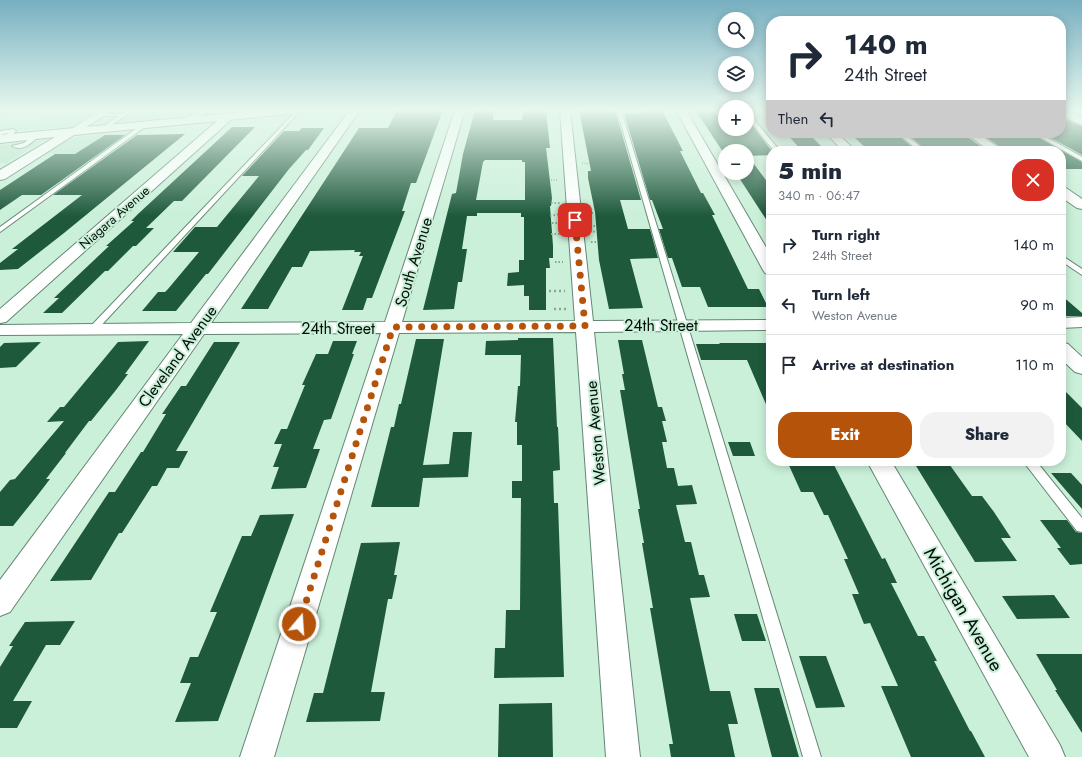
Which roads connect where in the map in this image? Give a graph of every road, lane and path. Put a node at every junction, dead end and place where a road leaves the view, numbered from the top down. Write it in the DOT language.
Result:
graph roads {
  1 [pos="29,145"];
  2 [pos="50,145"];
  3 [pos="117,145"];
  4 [pos="196,145"];
  5 [pos="266,145"];
  6 [pos="330,145"];
  7 [pos="449,145"];
  8 [pos="568,145"];
  9 [pos="630,145"];
  10 [pos="701,145"];
  11 [pos="47,147"];
  12 [pos="1066,150"];
  13 [pos="1082,159"];
  14 [pos="0,176"];
  15 [pos="551,180"];
  16 [pos="559,180"];
  17 [pos="1066,194"];
  18 [pos="553,202"];
  19 [pos="560,203"];
  20 [pos="1082,205"];
  21 [pos="594,211"];
  22 [pos="591,213"];
  23 [pos="561,214"];
  24 [pos="550,216"];
  25 [pos="552,223"];
  26 [pos="561,223"];
  27 [pos="0,230"];
  28 [pos="551,234"];
  29 [pos="562,234"];
  30 [pos="766,261"];
  31 [pos="1066,261"];
  32 [pos="555,262"];
  33 [pos="564,262"];
  34 [pos="1082,273"];
  35 [pos="549,291"];
  36 [pos="565,291"];
  37 [pos="554,309"];
  38 [pos="566,309"];
  39 [pos="0,318"];
  40 [pos="1082,322"];
  41 [pos="1066,323"];
  42 [pos="684,325"];
  43 [pos="766,325"];
  44 [pos="585,326"];
  45 [pos="393,327"];
  46 [pos="197,329"];
  47 [pos="0,330"];
  48 [pos="93,330"];
  49 [pos="1066,353"];
  50 [pos="1082,368"];
  51 [pos="883,466"];
  52 [pos="1033,466"];
  53 [pos="1082,527"];
  54 [pos="0,603"];
  55 [pos="257,757"];
  56 [pos="623,757"];
  57 [pos="812,757"];
  58 [pos="1048,757"];
  1 -- 11 [label="lane"];
  2 -- 11 [label="main road"];
  3 -- 27 [label="lane"];
  4 -- 39 [label="street, Niagara Avenue"];
  5 -- 48 [label="lane"];
  6 -- 46 [label="street, Cleveland Avenue"];
  7 -- 45 [label="street, South Avenue"];
  8 -- 44 [label="street, Weston Avenue"];
  9 -- 42 [label="lane"];
  10 -- 30 [label="street"];
  11 -- 14 [label="main road"];
  12 -- 13 [label="lane"];
  15 -- 16 [label="path"];
  17 -- 20 [label="street"];
  18 -- 19 [label="path"];
  21 -- 22 [label="path"];
  23 -- 24 [label="path"];
  25 -- 26 [label="path"];
  28 -- 29 [label="path"];
  31 -- 34 [label="lane"];
  32 -- 33 [label="path"];
  35 -- 36 [label="path"];
  37 -- 38 [label="path"];
  40 -- 41 [label="street"];
  42 -- 43 [label="street, 24th Street"];
  42 -- 44 [label="street, 24th Street"];
  42 -- 57 [label="lane"];
  44 -- 45 [label="street, 24th Street"];
  44 -- 56 [label="street, Weston Avenue"];
  45 -- 46 [label="street, 24th Street"];
  45 -- 55 [label="street, South Avenue"];
  46 -- 48 [label="street, 24th Street"];
  46 -- 54 [label="street, Cleveland Avenue"];
  47 -- 48 [label="street, 24th Street"];
  49 -- 50 [label="street"];
  51 -- 58 [label="street, Michigan Avenue"];
  52 -- 53 [label="lane"];
}
